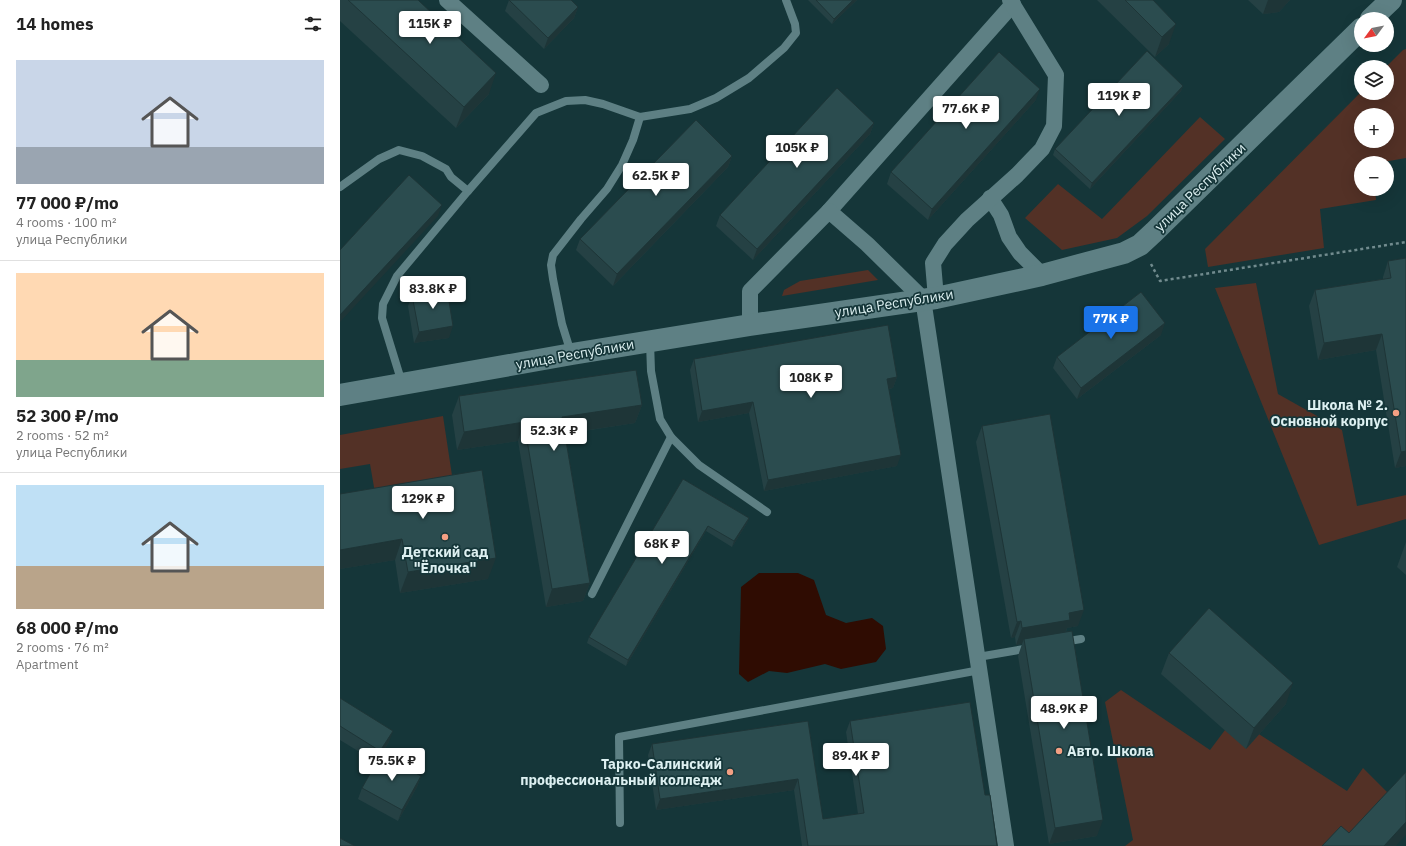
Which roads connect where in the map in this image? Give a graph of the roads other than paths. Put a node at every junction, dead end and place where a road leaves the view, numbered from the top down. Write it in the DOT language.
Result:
graph roads {
  1 [pos="447,0"];
  2 [pos="786,0"];
  3 [pos="1391,0"];
  4 [pos="1011,2"];
  5 [pos="1378,12"];
  6 [pos="1354,36"];
  7 [pos="541,85"];
  8 [pos="640,117"];
  9 [pos="340,187"];
  10 [pos="468,191"];
  11 [pos="990,198"];
  12 [pos="829,211"];
  13 [pos="1042,275"];
  14 [pos="930,299"];
  15 [pos="750,325"];
  16 [pos="650,341"];
  17 [pos="572,354"];
  18 [pos="403,384"];
  19 [pos="340,395"];
  20 [pos="671,437"];
  21 [pos="767,512"];
  22 [pos="592,594"];
  23 [pos="1081,639"];
  24 [pos="1052,644"];
  25 [pos="1037,646"];
  26 [pos="979,664"];
  27 [pos="620,823"];
  28 [pos="1006,846"];
  1 -- 7 [label="street"];
  2 -- 8 [label="lane"];
  3 -- 5 [label="street"];
  4 -- 11 [label="street"];
  4 -- 12 [label="street"];
  6 -- 13 [label="street, улица Республики"];
  8 -- 10 [label="lane"];
  8 -- 17 [label="lane"];
  9 -- 10 [label="lane"];
  10 -- 18 [label="lane"];
  11 -- 13 [label="street"];
  11 -- 14 [label="street"];
  12 -- 14 [label="street"];
  12 -- 15 [label="street"];
  13 -- 14 [label="street, улица Республики"];
  14 -- 15 [label="street, улица Республики"];
  14 -- 26 [label="street"];
  15 -- 16 [label="street, улица Республики"];
  16 -- 17 [label="street, улица Республики"];
  16 -- 20 [label="lane"];
  17 -- 18 [label="street, улица Республики"];
  18 -- 19 [label="street, улица Республики"];
  20 -- 21 [label="lane"];
  20 -- 22 [label="lane"];
  23 -- 24 [label="lane"];
  25 -- 26 [label="lane"];
  26 -- 27 [label="lane"];
  26 -- 28 [label="street"];
}
